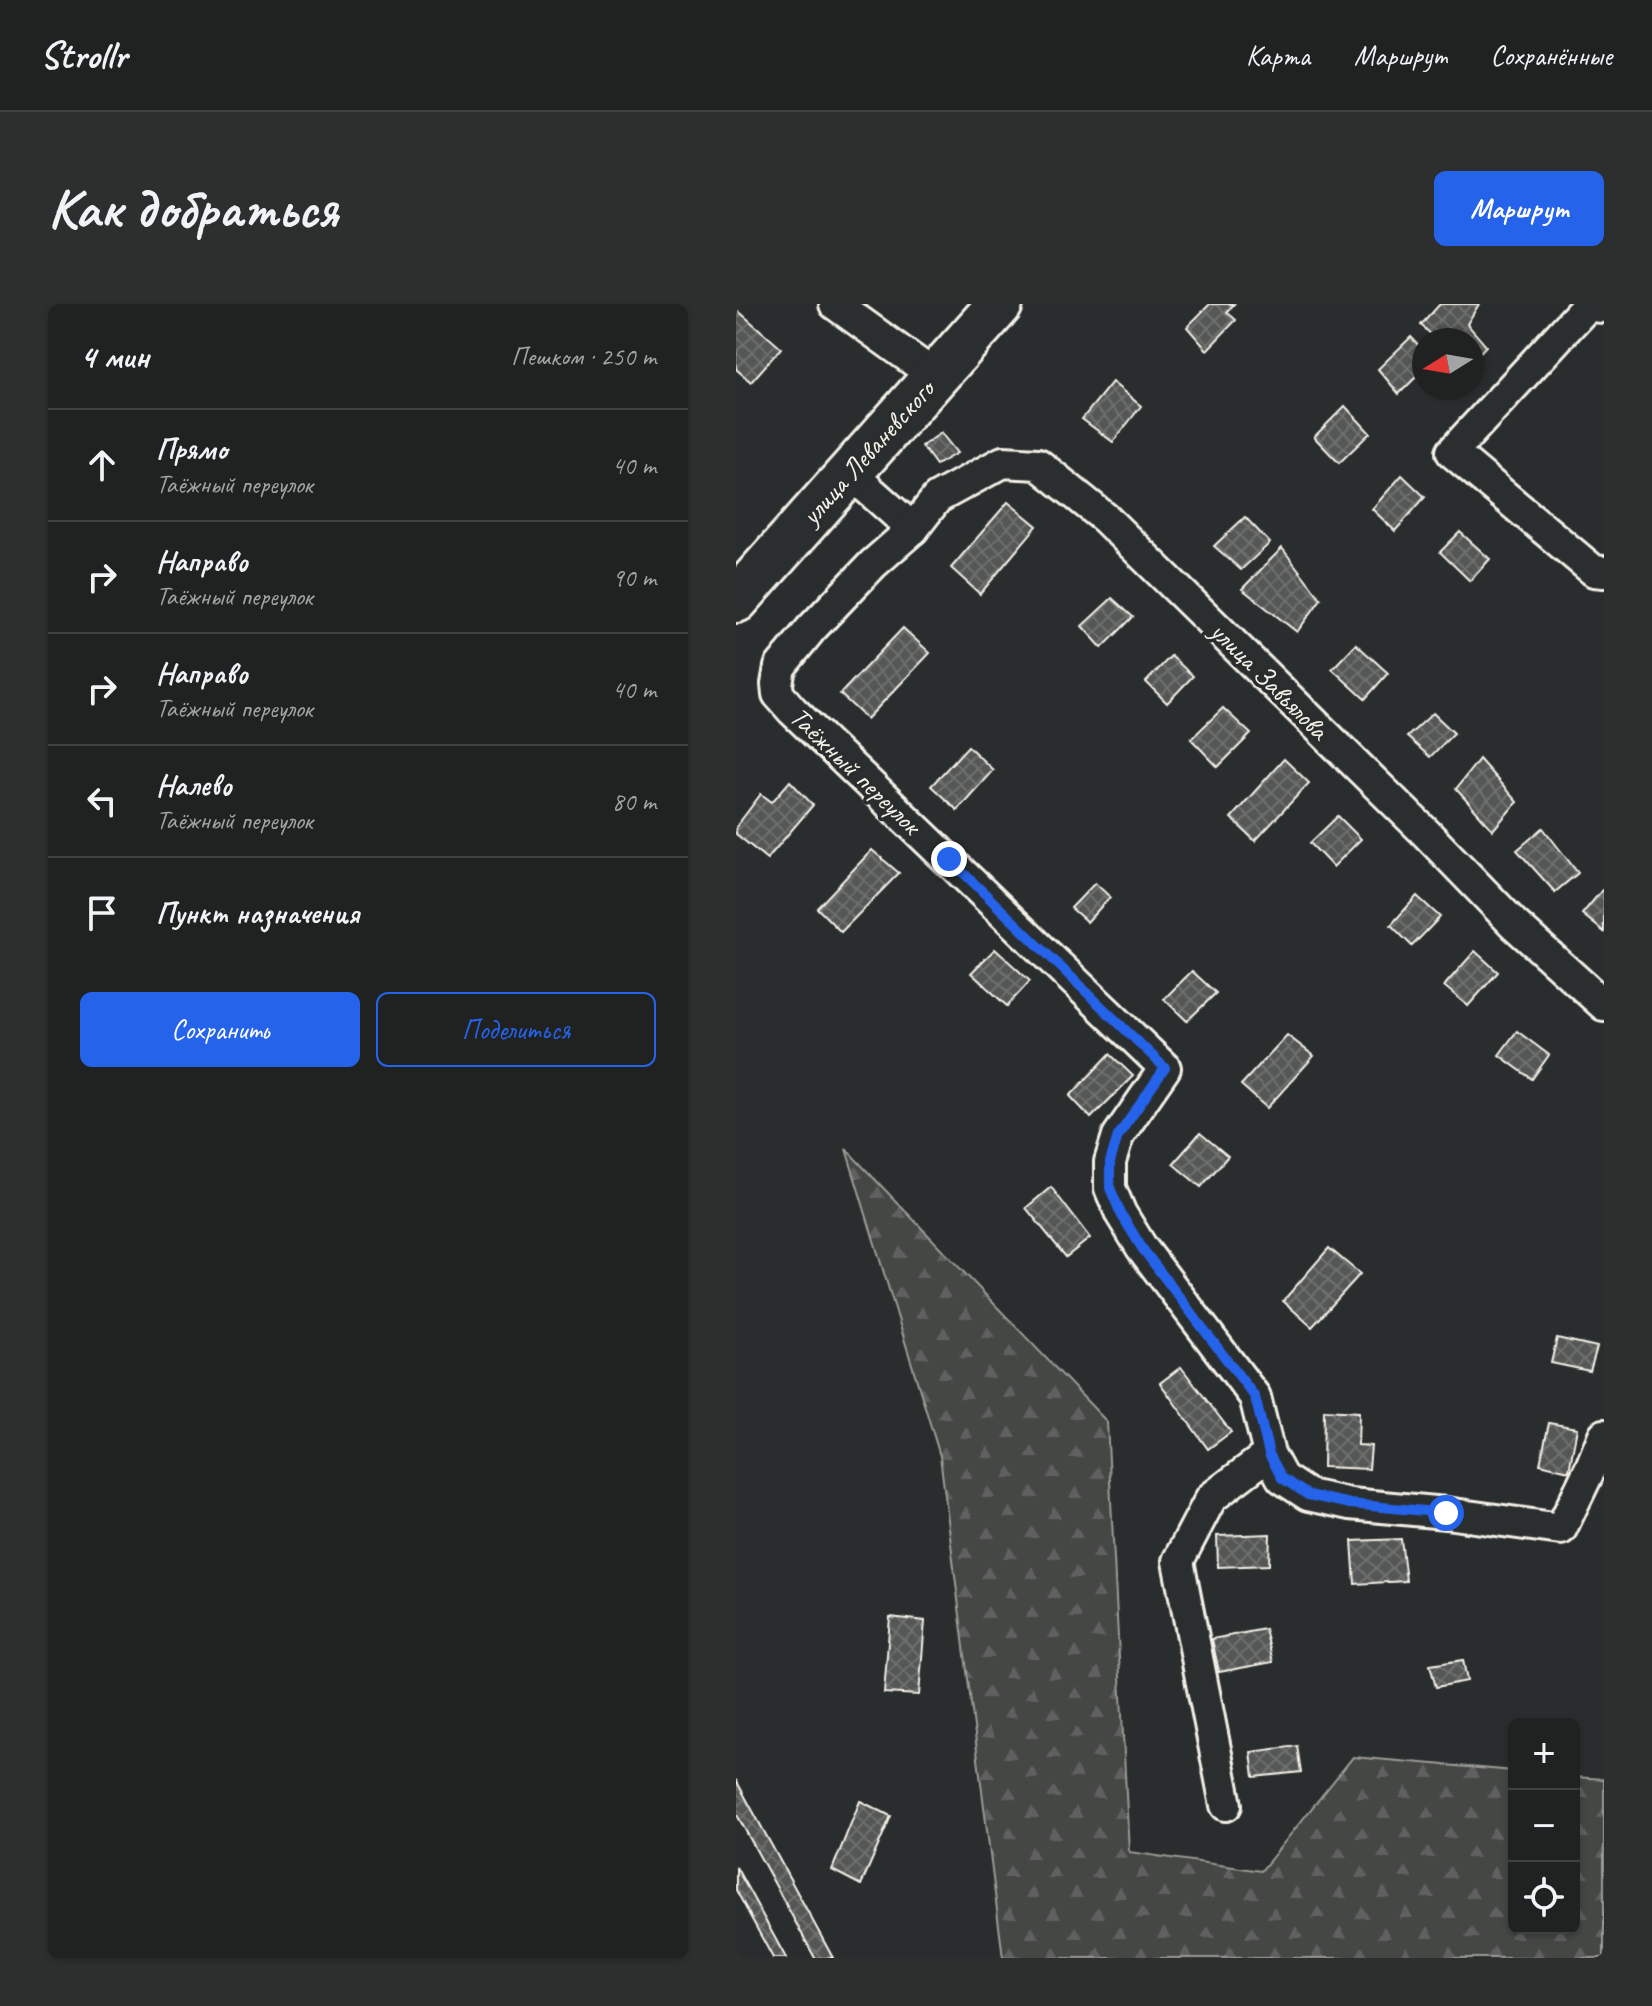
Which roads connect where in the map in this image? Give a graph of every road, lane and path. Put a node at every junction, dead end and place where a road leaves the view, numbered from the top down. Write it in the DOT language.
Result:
graph roads {
  1 [pos="835,304"];
  2 [pos="1000,304"];
  3 [pos="1604,307"];
  4 [pos="935,376"];
  5 [pos="849,472"];
  6 [pos="913,529"];
  7 [pos="1604,572"];
  8 [pos="736,600"];
  9 [pos="1604,1005"];
  10 [pos="1604,1435"];
  11 [pos="1269,1454"];
  12 [pos="1226,1805"];
  1 -- 4 [label="street"];
  2 -- 4 [label="street, улица Леваневского"];
  3 -- 7 [label="street"];
  4 -- 5 [label="street, улица Леваневского"];
  5 -- 6 [label="street"];
  5 -- 8 [label="street, улица Леваневского"];
  6 -- 9 [label="street, улица Завьялова"];
  6 -- 11 [label="street, Таёжный переулок"];
  10 -- 11 [label="street, Таёжный переулок"];
  11 -- 12 [label="street"];
}
